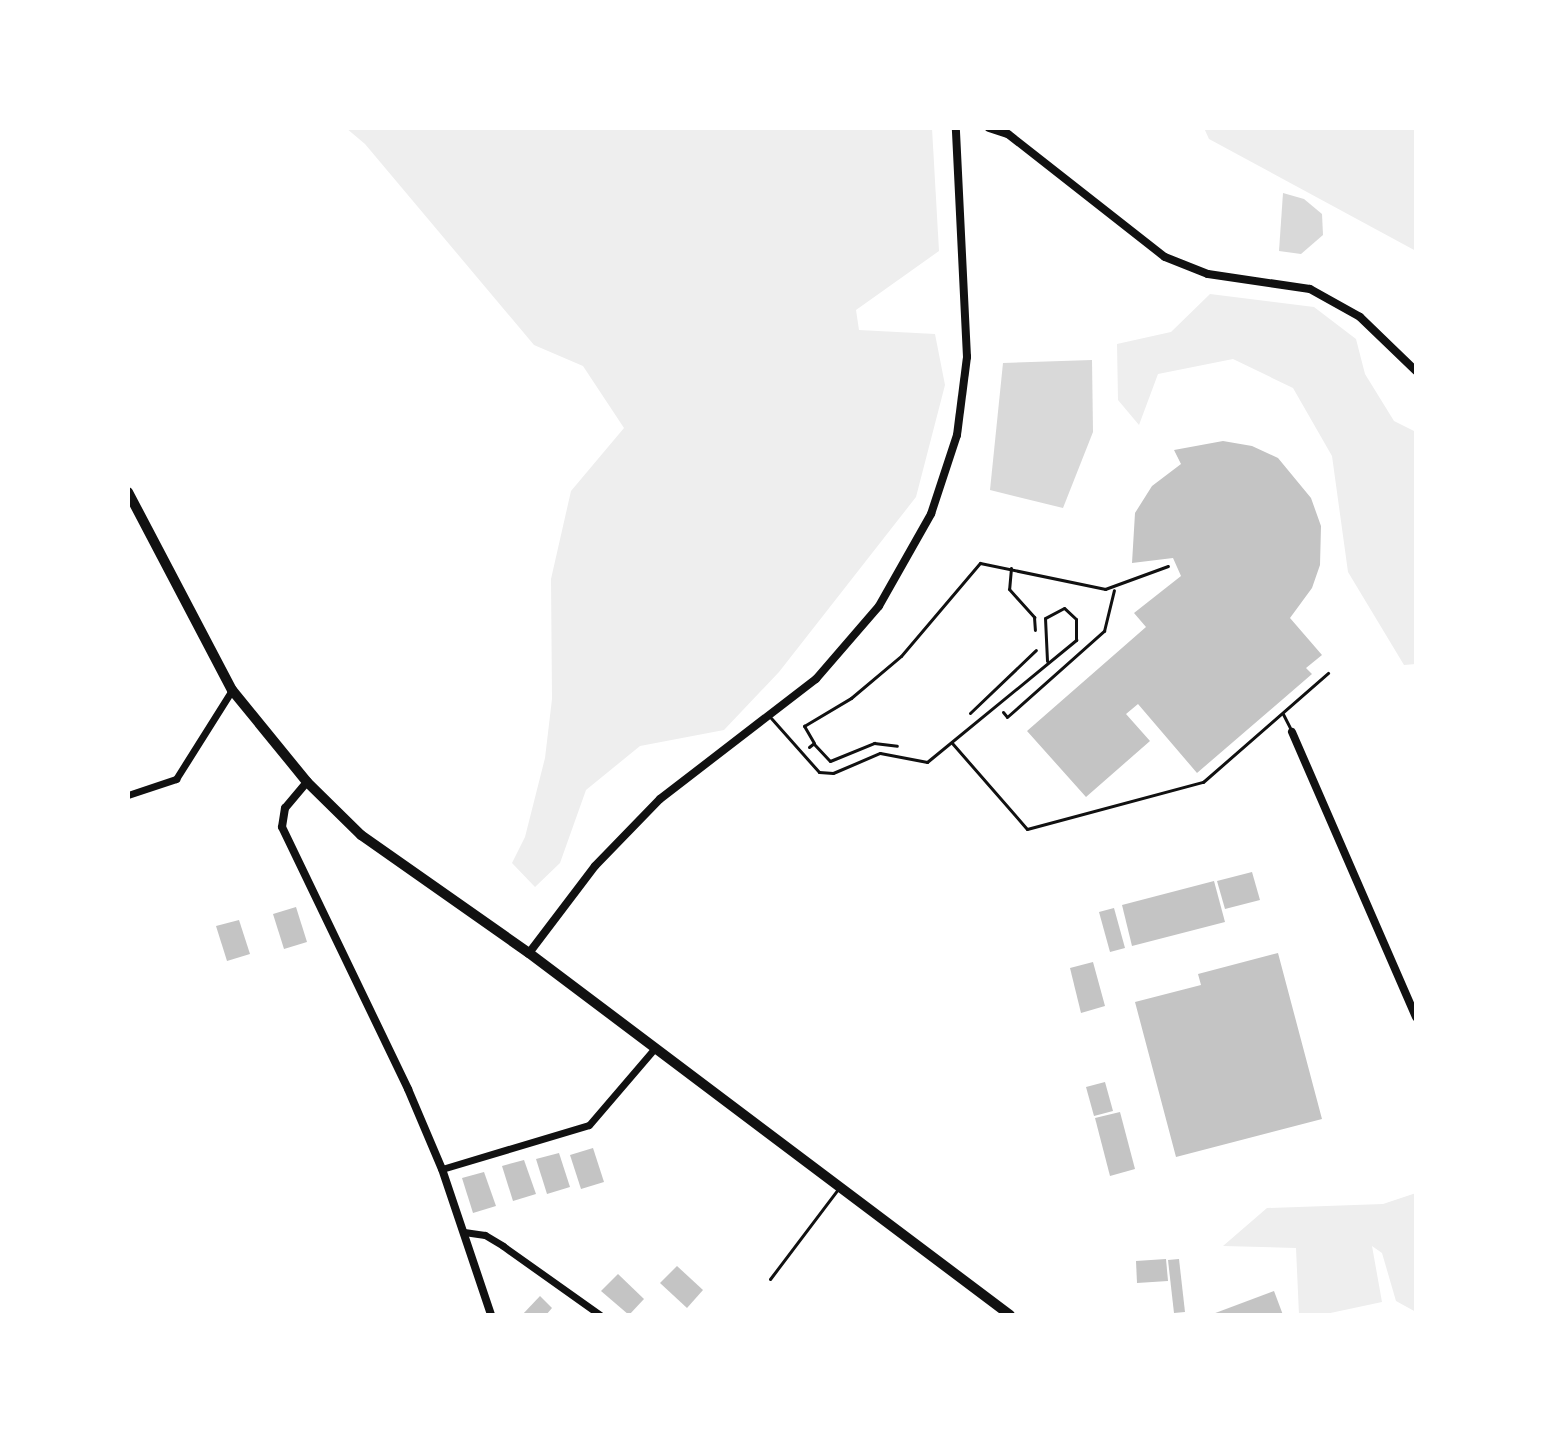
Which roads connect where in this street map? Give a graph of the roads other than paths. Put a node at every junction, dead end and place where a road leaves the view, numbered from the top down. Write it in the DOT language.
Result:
graph roads {
  1 [pos="956,128"];
  2 [pos="989,128"];
  3 [pos="1416,371"];
  4 [pos="128,492"];
  5 [pos="1047,661"];
  6 [pos="1328,673"];
  7 [pos="232,690"];
  8 [pos="1283,713"];
  9 [pos="771,718"];
  10 [pos="1292,732"];
  11 [pos="952,743"];
  12 [pos="307,782"];
  13 [pos="128,795"];
  14 [pos="529,953"];
  15 [pos="1416,1017"];
  16 [pos="655,1048"];
  17 [pos="442,1169"];
  18 [pos="839,1187"];
  19 [pos="464,1232"];
  20 [pos="770,1279"];
  21 [pos="491,1315"];
  22 [pos="600,1315"];
  23 [pos="1010,1315"];
  1 -- 9 [label="street"];
  2 -- 3 [label="street"];
  4 -- 7 [label="main road"];
  5 -- 5 [label="lane"];
  5 -- 11 [label="lane"];
  6 -- 8 [label="lane"];
  7 -- 12 [label="main road"];
  7 -- 13 [label="street"];
  8 -- 10 [label="lane"];
  8 -- 11 [label="lane"];
  9 -- 11 [label="lane"];
  9 -- 14 [label="street"];
  10 -- 15 [label="street"];
  12 -- 14 [label="main road"];
  12 -- 17 [label="street"];
  14 -- 16 [label="main road"];
  16 -- 17 [label="street"];
  16 -- 18 [label="main road"];
  17 -- 19 [label="street"];
  18 -- 20 [label="lane"];
  18 -- 23 [label="main road"];
  19 -- 21 [label="street"];
  19 -- 22 [label="street"];
}
